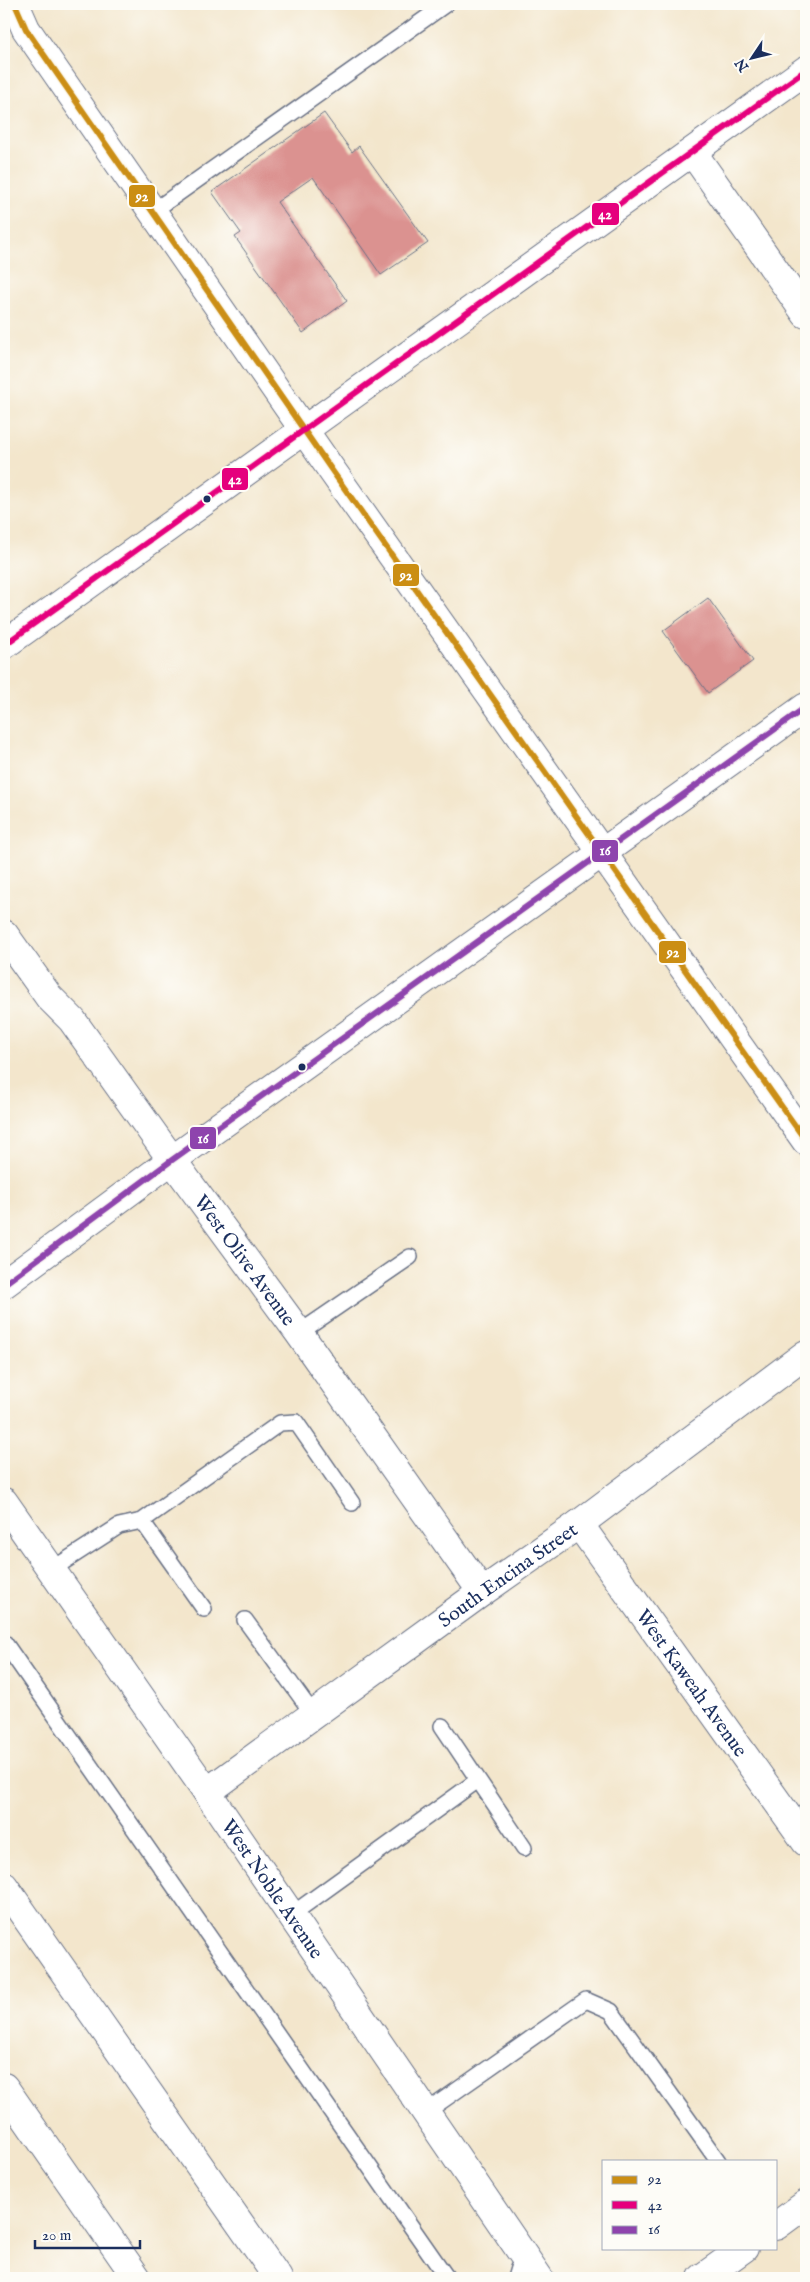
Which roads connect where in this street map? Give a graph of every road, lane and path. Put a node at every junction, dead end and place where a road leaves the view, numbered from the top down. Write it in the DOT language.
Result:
graph roads {
  1 [pos="15,4"];
  2 [pos="446,4"];
  3 [pos="806,70"];
  4 [pos="693,153"];
  5 [pos="152,212"];
  6 [pos="806,314"];
  7 [pos="303,430"];
  8 [pos="4,645"];
  9 [pos="806,707"];
  10 [pos="603,853"];
  11 [pos="4,934"];
  12 [pos="806,1141"];
  13 [pos="172,1160"];
  14 [pos="410,1257"];
  15 [pos="4,1284"];
  16 [pos="299,1333"];
  17 [pos="806,1354"];
  18 [pos="4,1502"];
  19 [pos="352,1503"];
  20 [pos="142,1521"];
  21 [pos="579,1524"];
  22 [pos="51,1570"];
  23 [pos="482,1592"];
  24 [pos="204,1609"];
  25 [pos="245,1620"];
  26 [pos="4,1642"];
  27 [pos="313,1714"];
  28 [pos="442,1726"];
  29 [pos="478,1780"];
  30 [pos="207,1792"];
  31 [pos="806,1842"];
  32 [pos="524,1848"];
  33 [pos="4,1886"];
  34 [pos="291,1915"];
  35 [pos="4,2087"];
  36 [pos="426,2112"];
  37 [pos="717,2160"];
  38 [pos="806,2204"];
  39 [pos="778,2225"];
  40 [pos="741,2250"];
  41 [pos="527,2272"];
  42 [pos="137,2278"];
  43 [pos="278,2278"];
  44 [pos="447,2278"];
  45 [pos="702,2278"];
  1 -- 5 [label="main road"];
  2 -- 5 [label="lane"];
  3 -- 4 [label="main road"];
  4 -- 6 [label="main road"];
  4 -- 7 [label="main road"];
  5 -- 7 [label="main road"];
  7 -- 8 [label="main road"];
  7 -- 10 [label="main road"];
  9 -- 10 [label="main road"];
  10 -- 12 [label="main road"];
  10 -- 13 [label="main road"];
  11 -- 13 [label="main road, West Olive Avenue"];
  13 -- 15 [label="main road"];
  13 -- 16 [label="main road, West Olive Avenue"];
  14 -- 16 [label="lane"];
  16 -- 23 [label="main road, West Olive Avenue"];
  17 -- 21 [label="main road, South Encina Street"];
  18 -- 22 [label="main road, West Noble Avenue"];
  19 -- 20 [label="lane"];
  20 -- 22 [label="lane"];
  20 -- 24 [label="lane"];
  21 -- 23 [label="main road, South Encina Street"];
  21 -- 31 [label="main road, West Kaweah Avenue"];
  22 -- 30 [label="main road, West Noble Avenue"];
  23 -- 27 [label="main road, South Encina Street"];
  25 -- 27 [label="lane"];
  26 -- 44 [label="lane"];
  27 -- 30 [label="main road, South Encina Street"];
  28 -- 29 [label="lane"];
  29 -- 32 [label="lane"];
  29 -- 34 [label="lane"];
  30 -- 34 [label="main road, West Noble Avenue"];
  33 -- 43 [label="main road"];
  34 -- 36 [label="main road, West Noble Avenue"];
  35 -- 42 [label="main road"];
  36 -- 37 [label="lane"];
  36 -- 41 [label="main road, West Noble Avenue"];
  38 -- 39 [label="main road"];
  40 -- 45 [label="main road"];
}
